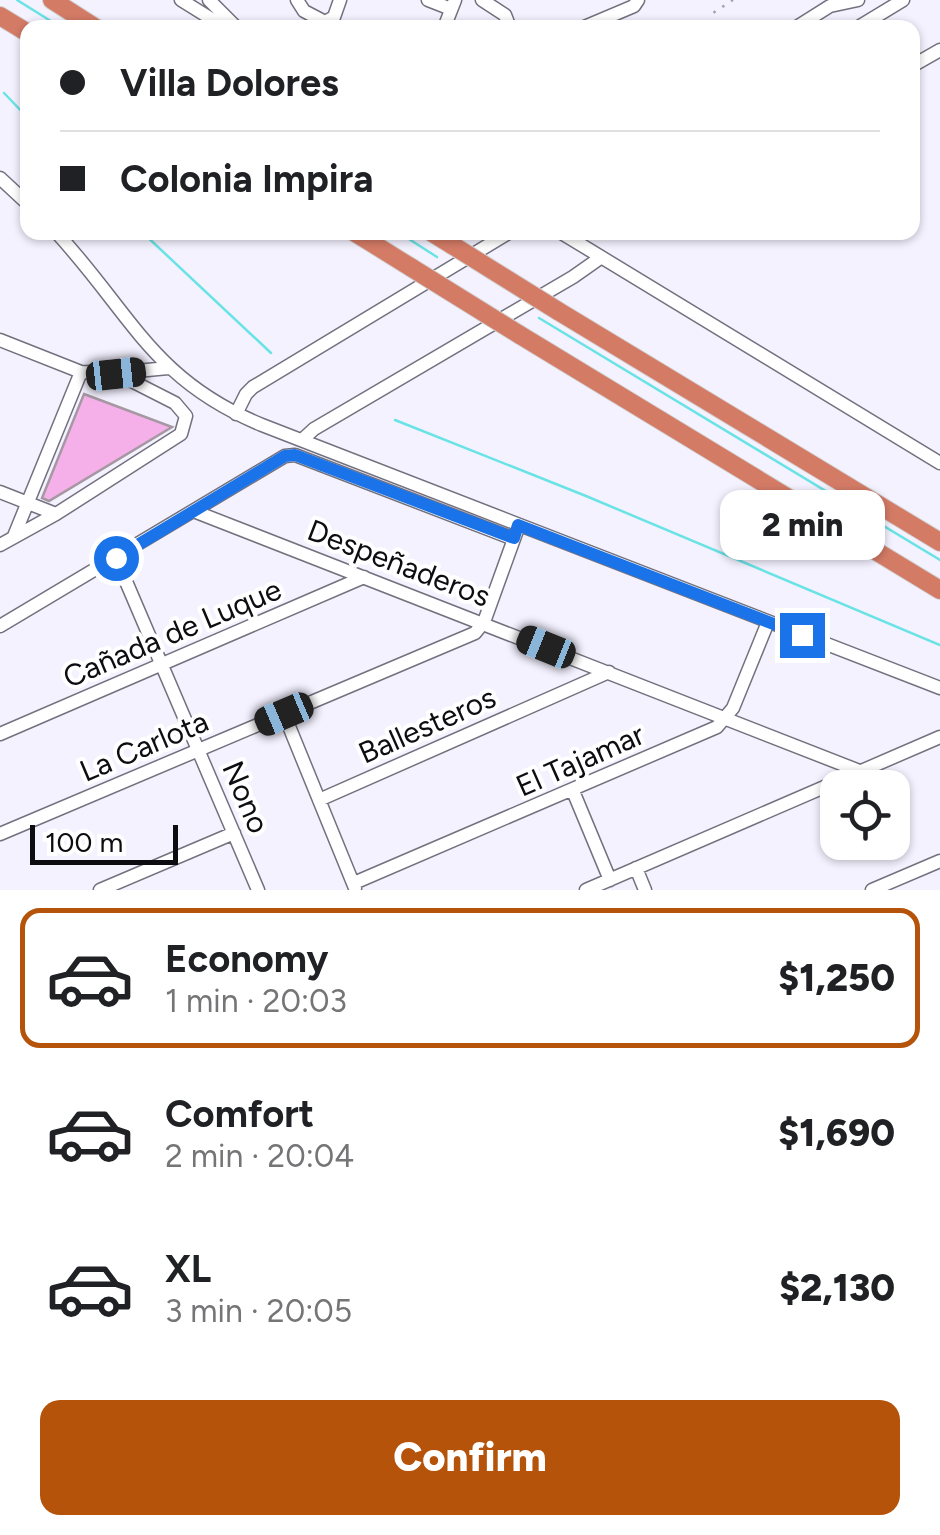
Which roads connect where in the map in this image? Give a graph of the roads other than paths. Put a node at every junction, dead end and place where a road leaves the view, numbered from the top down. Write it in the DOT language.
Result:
graph roads {
  1 [pos="52,0"];
  2 [pos="182,0"];
  3 [pos="297,0"];
  4 [pos="428,0"];
  5 [pos="482,0"];
  6 [pos="858,0"];
  7 [pos="903,0"];
  8 [pos="639,1"];
  9 [pos="453,4"];
  10 [pos="207,5"];
  11 [pos="83,20"];
  12 [pos="321,20"];
  13 [pos="507,20"];
  14 [pos="599,20"];
  15 [pos="808,20"];
  16 [pos="870,20"];
  17 [pos="0,178"];
  18 [pos="20,197"];
  19 [pos="62,240"];
  20 [pos="367,240"];
  21 [pos="444,240"];
  22 [pos="497,240"];
  23 [pos="572,240"];
  24 [pos="600,258"];
  25 [pos="0,340"];
  26 [pos="168,368"];
  27 [pos="81,372"];
  28 [pos="116,374"];
  29 [pos="236,414"];
  30 [pos="302,440"];
  31 [pos="940,463"];
  32 [pos="0,492"];
  33 [pos="28,503"];
  34 [pos="196,512"];
  35 [pos="56,514"];
  36 [pos="516,532"];
  37 [pos="14,536"];
  38 [pos="940,542"];
  39 [pos="0,545"];
  40 [pos="116,558"];
  41 [pos="364,577"];
  42 [pos="940,590"];
  43 [pos="484,622"];
  44 [pos="768,622"];
  45 [pos="0,626"];
  46 [pos="162,664"];
  47 [pos="609,672"];
  48 [pos="940,688"];
  49 [pos="284,714"];
  50 [pos="726,719"];
  51 [pos="0,734"];
  52 [pos="940,737"];
  53 [pos="199,750"];
  54 [pos="857,770"];
  55 [pos="866,770"];
  56 [pos="820,790"];
  57 [pos="574,791"];
  58 [pos="319,800"];
  59 [pos="234,833"];
  60 [pos="0,834"];
  61 [pos="940,861"];
  62 [pos="636,868"];
  63 [pos="610,880"];
  64 [pos="355,887"];
  65 [pos="100,890"];
  66 [pos="258,890"];
  67 [pos="586,890"];
  68 [pos="645,890"];
  69 [pos="872,890"];
  1 -- 11 [label="highway"];
  2 -- 10 [label="street"];
  3 -- 12 [label="street"];
  4 -- 9 [label="street"];
  5 -- 13 [label="street"];
  6 -- 15 [label="street"];
  7 -- 16 [label="street"];
  8 -- 14 [label="street"];
  17 -- 18 [label="street"];
  19 -- 26 [label="street"];
  20 -- 42 [label="highway, bridge"];
  21 -- 38 [label="highway, bridge"];
  22 -- 29 [label="street"];
  23 -- 24 [label="street"];
  24 -- 30 [label="street"];
  24 -- 31 [label="street"];
  25 -- 27 [label="street"];
  26 -- 28 [label="street"];
  26 -- 29 [label="street"];
  27 -- 28 [label="street"];
  27 -- 33 [label="street"];
  28 -- 35 [label="street"];
  29 -- 30 [label="street"];
  30 -- 36 [label="street"];
  32 -- 33 [label="street"];
  33 -- 35 [label="street"];
  33 -- 37 [label="street"];
  34 -- 36 [label="street"];
  34 -- 40 [label="street"];
  34 -- 41 [label="street, Despeñaderos"];
  35 -- 37 [label="street"];
  36 -- 43 [label="street"];
  36 -- 44 [label="street"];
  37 -- 39 [label="street"];
  40 -- 45 [label="street"];
  40 -- 46 [label="street, Nono"];
  41 -- 43 [label="street, Despeñaderos"];
  41 -- 46 [label="street, Cañada de Luque"];
  43 -- 47 [label="street, Despeñaderos"];
  43 -- 49 [label="street, La Carlota"];
  44 -- 48 [label="street"];
  44 -- 50 [label="street"];
  46 -- 51 [label="street, Cañada de Luque"];
  46 -- 53 [label="street, Nono"];
  47 -- 50 [label="street, Despeñaderos"];
  47 -- 58 [label="street, Ballesteros"];
  49 -- 53 [label="street, La Carlota"];
  49 -- 58 [label="street"];
  50 -- 54 [label="street, Despeñaderos"];
  50 -- 57 [label="street, El Tajamar"];
  52 -- 55 [label="street"];
  53 -- 59 [label="street, Nono"];
  53 -- 60 [label="street, La Carlota"];
  56 -- 62 [label="street"];
  57 -- 63 [label="street"];
  57 -- 64 [label="street, El Tajamar"];
  58 -- 64 [label="street"];
  59 -- 65 [label="street"];
  59 -- 66 [label="street, Nono"];
  61 -- 69 [label="street"];
  62 -- 63 [label="street"];
  62 -- 68 [label="street"];
  63 -- 67 [label="street"];
}
